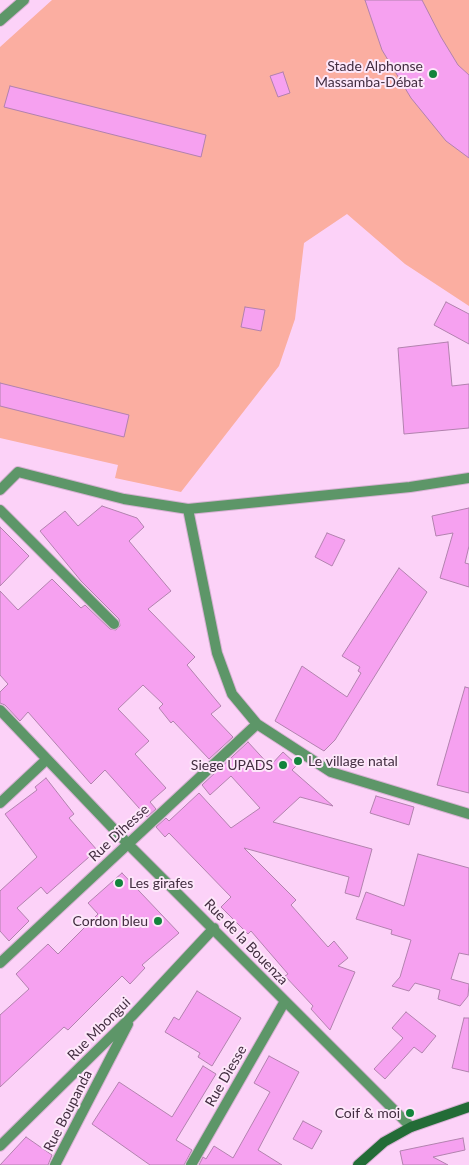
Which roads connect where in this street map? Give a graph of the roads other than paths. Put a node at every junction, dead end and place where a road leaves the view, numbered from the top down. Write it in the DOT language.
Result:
graph roads {
  1 [pos="24,0"];
  2 [pos="0,22"];
  3 [pos="469,478"];
  4 [pos="0,490"];
  5 [pos="188,509"];
  6 [pos="0,510"];
  7 [pos="114,624"];
  8 [pos="0,710"];
  9 [pos="257,724"];
  10 [pos="46,760"];
  11 [pos="0,803"];
  12 [pos="469,814"];
  13 [pos="128,844"];
  14 [pos="214,928"];
  15 [pos="0,962"];
  16 [pos="285,1001"];
  17 [pos="132,1016"];
  18 [pos="469,1107"];
  19 [pos="411,1127"];
  20 [pos="0,1146"];
  21 [pos="55,1165"];
  22 [pos="191,1165"];
  23 [pos="358,1165"];
  1 -- 2 [label="street"];
  3 -- 5 [label="street"];
  4 -- 5 [label="street"];
  5 -- 9 [label="street"];
  6 -- 7 [label="street"];
  8 -- 10 [label="street, Rue de la Bouenza"];
  9 -- 12 [label="street"];
  9 -- 13 [label="street, Rue Dihesse"];
  10 -- 11 [label="street"];
  10 -- 13 [label="street, Rue de la Bouenza"];
  13 -- 14 [label="street, Rue de la Bouenza"];
  13 -- 15 [label="street, Rue Dihesse"];
  14 -- 16 [label="street, Rue de la Bouenza"];
  14 -- 17 [label="street, Rue Mbongui"];
  16 -- 19 [label="street, Rue de la Bouenza"];
  16 -- 22 [label="street, Rue Diesse"];
  17 -- 20 [label="street, Rue Mbongui"];
  17 -- 21 [label="street, Rue Boupanda"];
  18 -- 19 [label="street"];
  19 -- 23 [label="street"];
}
